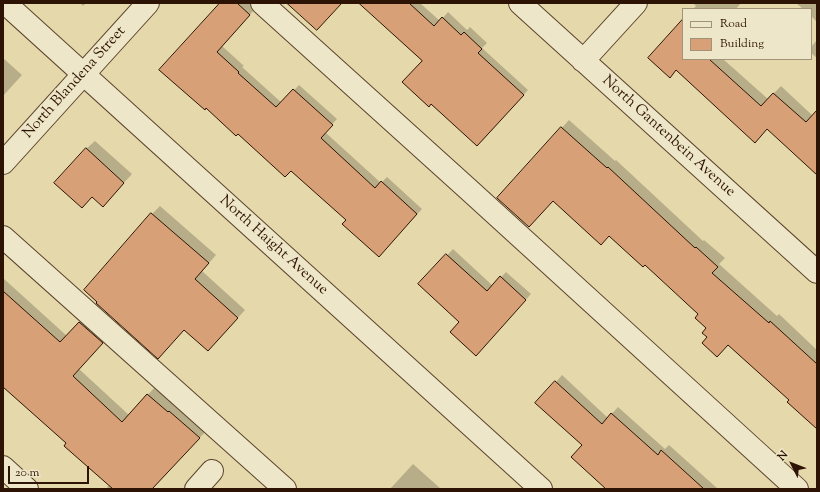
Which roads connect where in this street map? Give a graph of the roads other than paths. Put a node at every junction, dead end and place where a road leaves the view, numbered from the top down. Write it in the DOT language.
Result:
graph roads {
  1 [pos="5,3"];
  2 [pos="148,3"];
  3 [pos="262,3"];
  4 [pos="520,3"];
  5 [pos="636,3"];
  6 [pos="583,61"];
  7 [pos="83,74"];
  8 [pos="3,163"];
  9 [pos="3,237"];
  10 [pos="817,272"];
  11 [pos="3,467"];
  12 [pos="212,471"];
  13 [pos="27,489"];
  14 [pos="196,489"];
  15 [pos="286,489"];
  16 [pos="541,489"];
  17 [pos="797,489"];
  1 -- 7 [label="street, North Haight Avenue"];
  2 -- 7 [label="street, North Blandena Street"];
  3 -- 17 [label="street"];
  4 -- 6 [label="street, North Gantenbein Avenue"];
  5 -- 6 [label="street"];
  6 -- 10 [label="street, North Gantenbein Avenue"];
  7 -- 8 [label="street, North Blandena Street"];
  7 -- 16 [label="street, North Haight Avenue"];
  9 -- 15 [label="street"];
  11 -- 13 [label="street"];
  12 -- 14 [label="street"];
}
